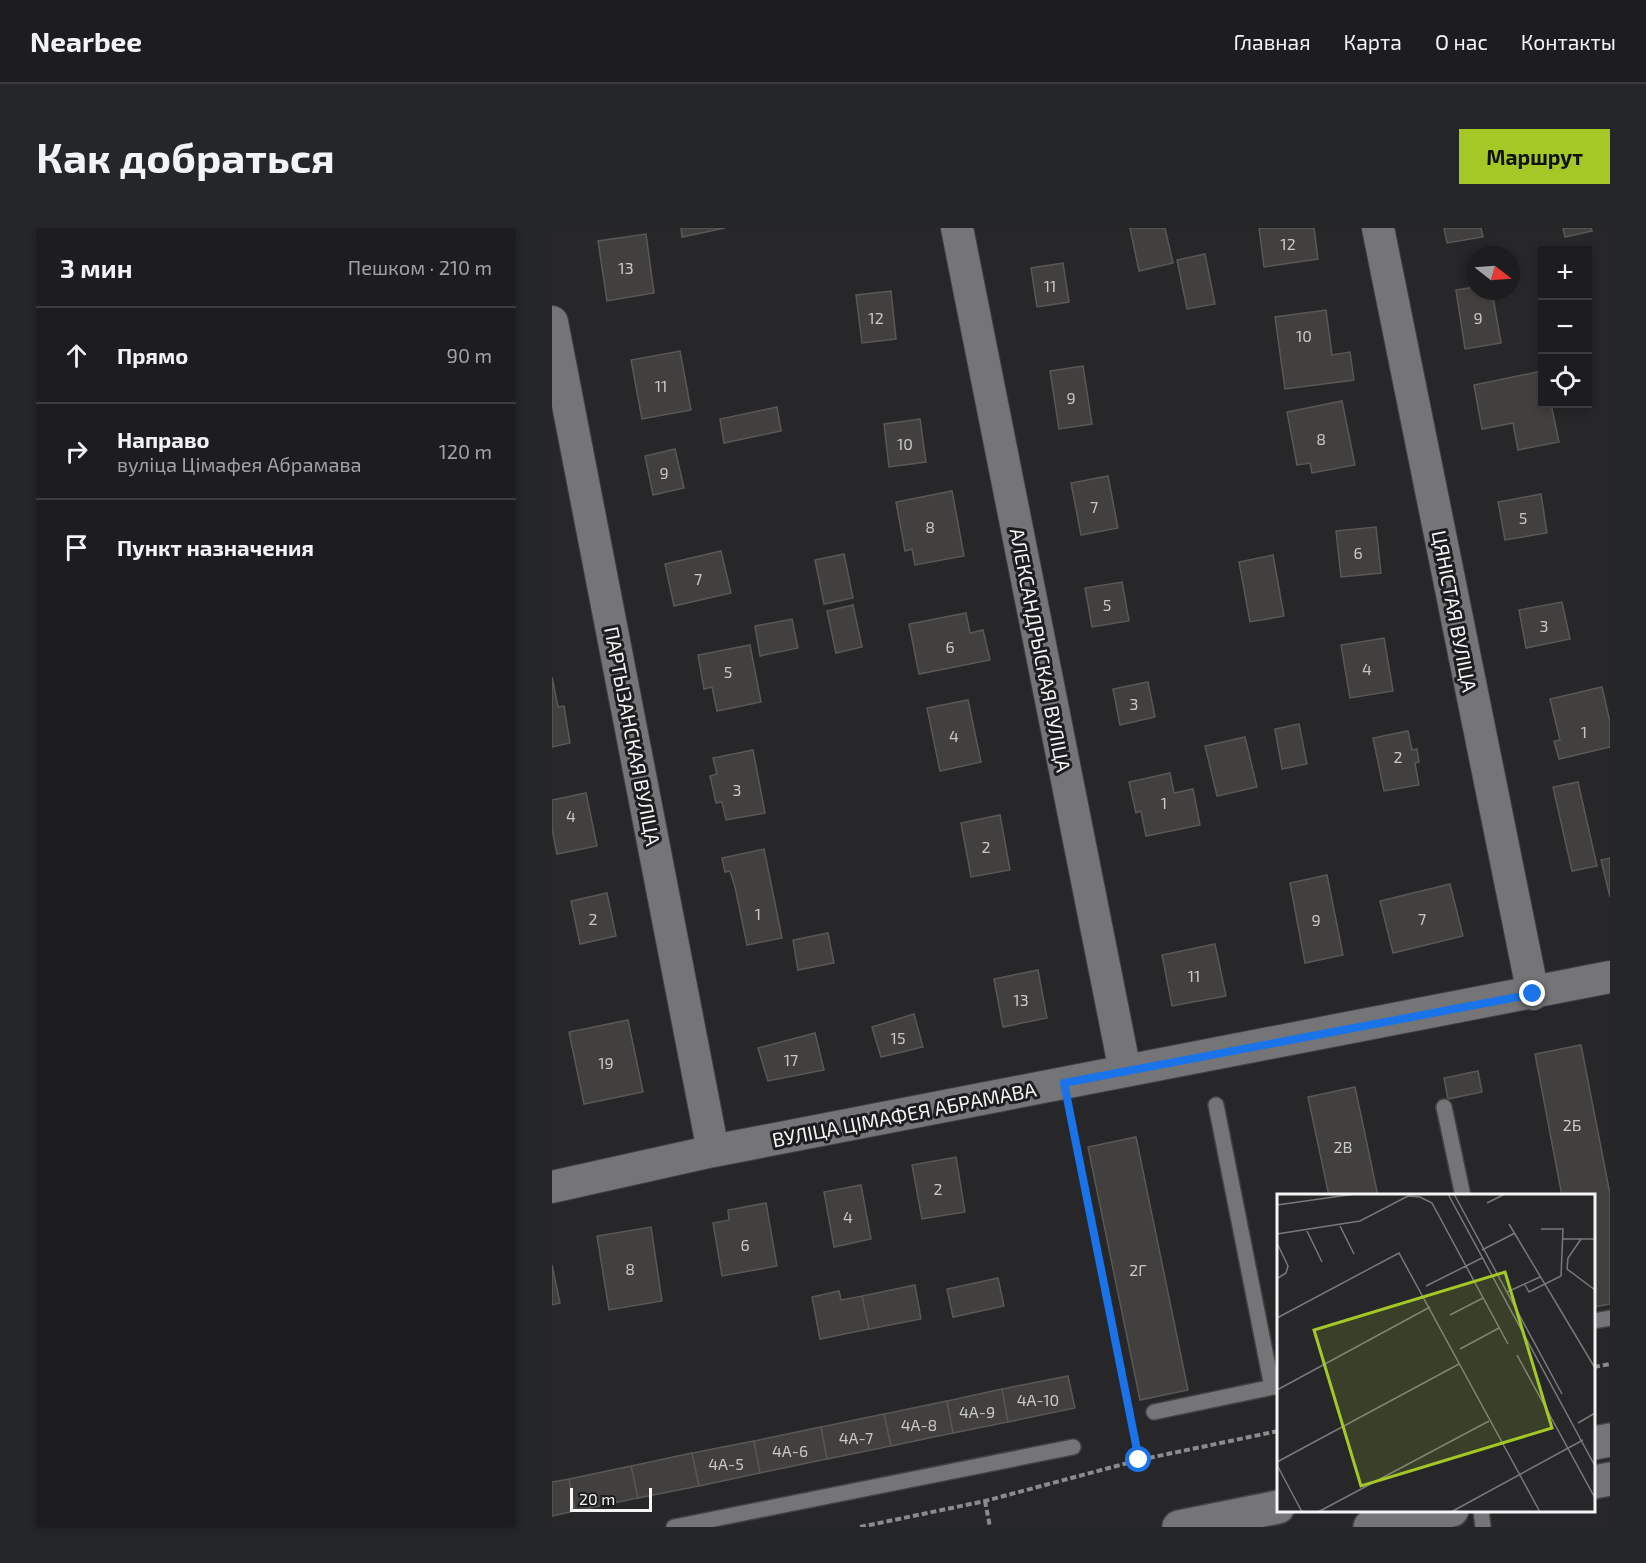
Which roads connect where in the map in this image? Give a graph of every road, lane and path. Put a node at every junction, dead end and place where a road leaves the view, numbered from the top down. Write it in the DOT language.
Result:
graph roads {
  1 [pos="957,228"];
  2 [pos="1378,228"];
  3 [pos="552,322"];
  4 [pos="1610,977"];
  5 [pos="1533,994"];
  6 [pos="1125,1071"];
  7 [pos="1064,1083"];
  8 [pos="1216,1105"];
  9 [pos="1444,1107"];
  10 [pos="713,1151"];
  11 [pos="552,1187"];
  12 [pos="1462,1194"];
  13 [pos="1610,1318"];
  14 [pos="1595,1321"];
  15 [pos="1610,1364"];
  16 [pos="1595,1367"];
  17 [pos="1275,1387"];
  18 [pos="1154,1412"];
  19 [pos="1277,1431"];
  20 [pos="1610,1440"];
  21 [pos="1595,1443"];
  22 [pos="1073,1447"];
  23 [pos="1139,1460"];
  24 [pos="1610,1479"];
  25 [pos="1595,1482"];
  26 [pos="986,1501"];
  27 [pos="1277,1507"];
  28 [pos="1442,1512"];
  29 [pos="1481,1512"];
  30 [pos="674,1527"];
  31 [pos="860,1527"];
  32 [pos="990,1527"];
  33 [pos="1179,1527"];
  34 [pos="1370,1527"];
  35 [pos="1483,1527"];
  1 -- 6 [label="street, АЛЕКСАНДРЫСКАЯ ВУЛІЦА"];
  2 -- 5 [label="street, ЦЯНІСТАЯ ВУЛІЦА"];
  3 -- 10 [label="street, ПАРТЫЗАНСКАЯ ВУЛІЦА"];
  4 -- 5 [label="street, ВУЛІЦА ЦІМАФЕЯ АБРАМАВА"];
  5 -- 6 [label="street, ВУЛІЦА ЦІМАФЕЯ АБРАМАВА"];
  6 -- 7 [label="street, ВУЛІЦА ЦІМАФЕЯ АБРАМАВА"];
  7 -- 10 [label="street, ВУЛІЦА ЦІМАФЕЯ АБРАМАВА"];
  7 -- 23 [label="path"];
  8 -- 17 [label="lane"];
  9 -- 12 [label="lane"];
  10 -- 11 [label="street, ВУЛІЦА ЦІМАФЕЯ АБРАМАВА"];
  13 -- 14 [label="lane"];
  15 -- 16 [label="path"];
  17 -- 18 [label="lane"];
  19 -- 23 [label="path"];
  20 -- 21 [label="main road"];
  22 -- 30 [label="lane"];
  23 -- 26 [label="path"];
  24 -- 25 [label="main road"];
  26 -- 31 [label="path"];
  26 -- 32 [label="path"];
  27 -- 33 [label="main road"];
  28 -- 34 [label="main road"];
  29 -- 35 [label="lane"];
}
